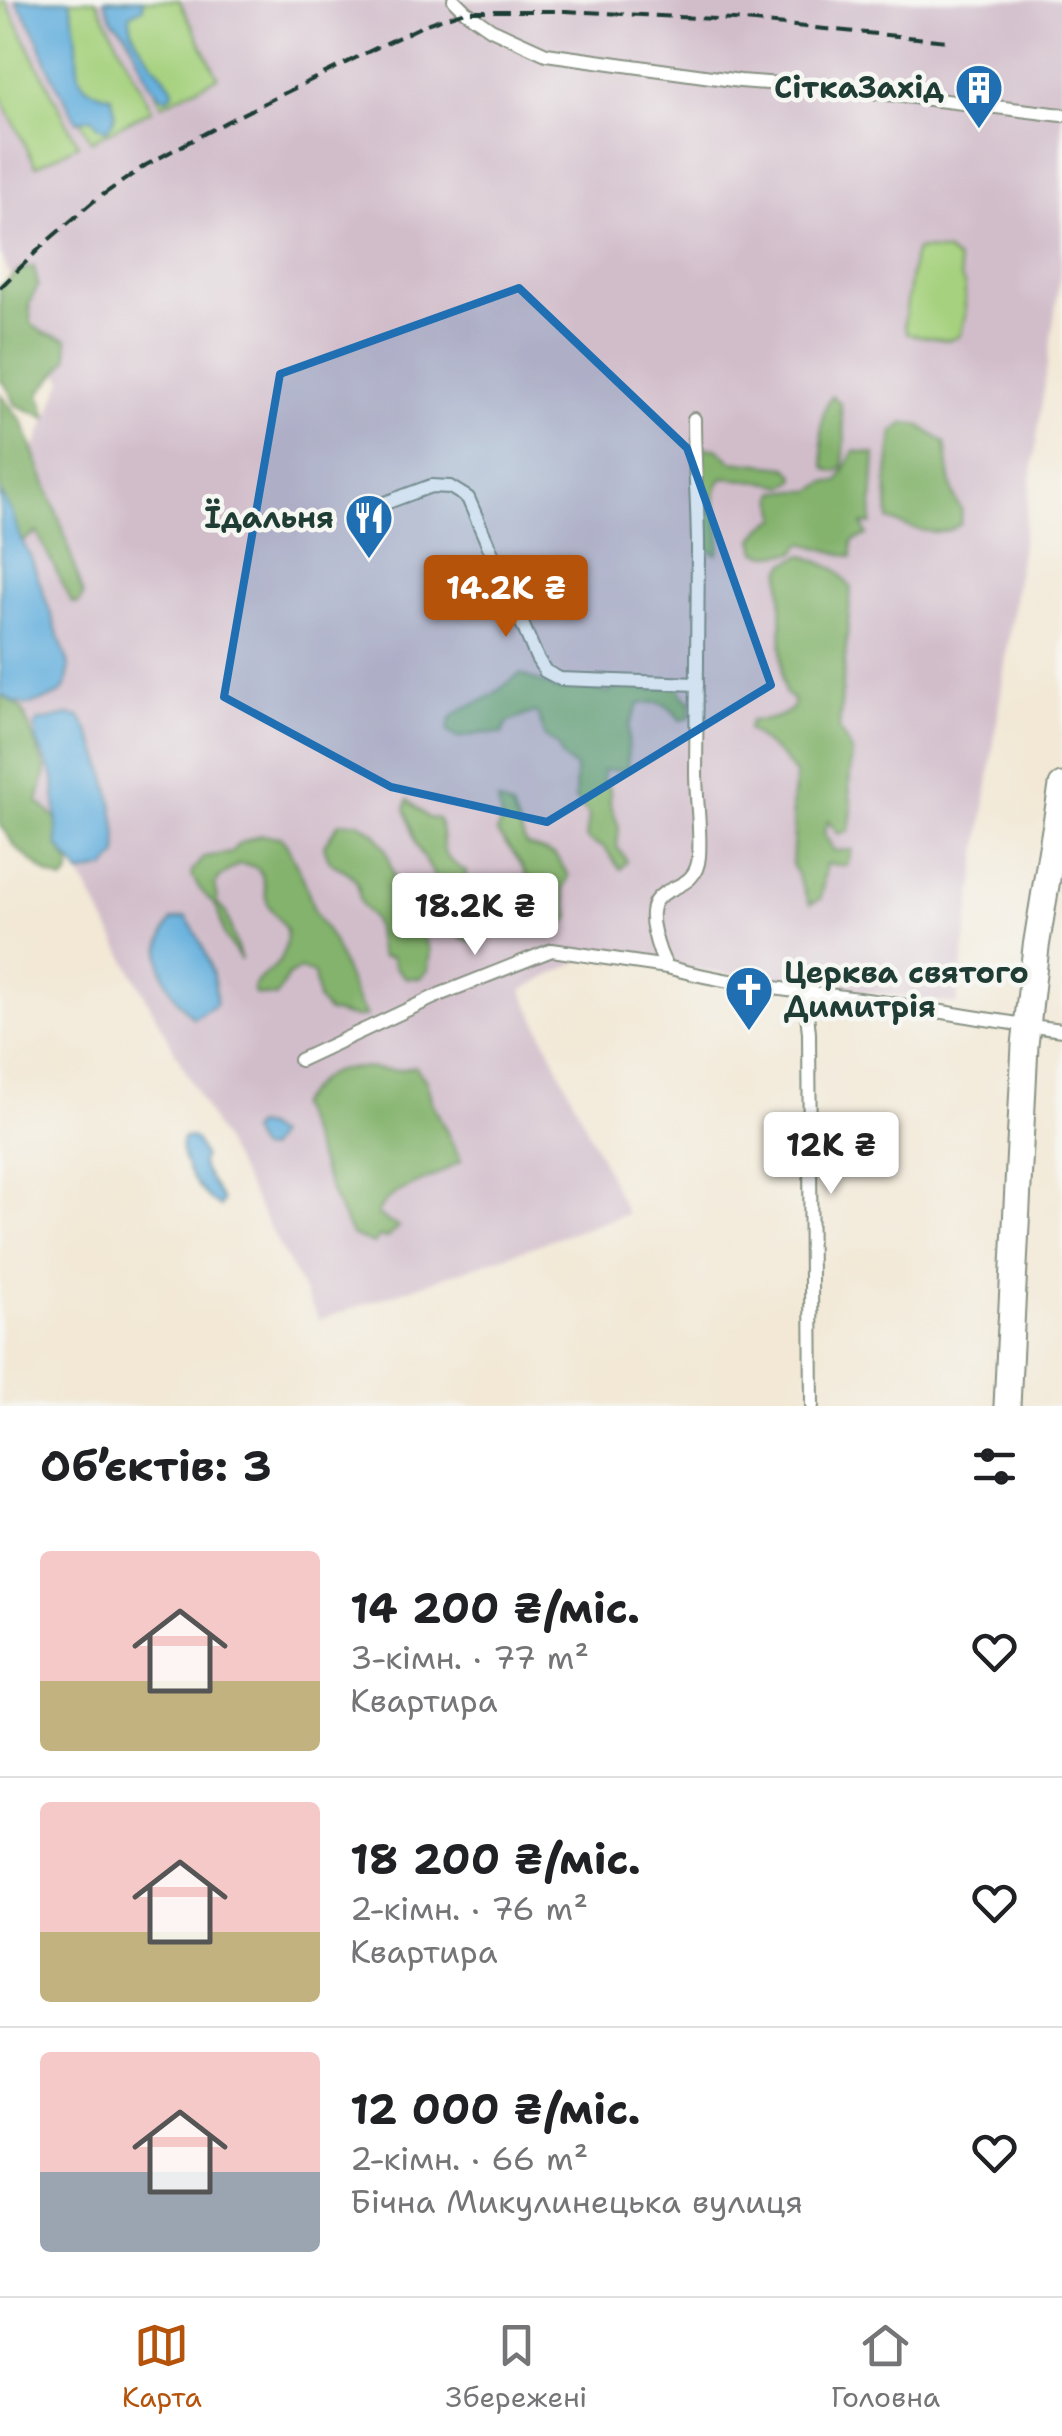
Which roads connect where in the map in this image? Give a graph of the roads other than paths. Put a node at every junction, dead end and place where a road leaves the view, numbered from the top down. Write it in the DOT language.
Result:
graph roads {
  1 [pos="454,0"];
  2 [pos="1062,114"];
  3 [pos="694,419"];
  4 [pos="366,510"];
  5 [pos="696,684"];
  6 [pos="1062,786"];
  7 [pos="667,968"];
  8 [pos="805,994"];
  9 [pos="1028,1025"];
  10 [pos="1062,1030"];
  11 [pos="300,1060"];
  12 [pos="812,1406"];
  13 [pos="1007,1406"];
  1 -- 2 [label="street"];
  3 -- 5 [label="street"];
  4 -- 5 [label="street"];
  5 -- 7 [label="street"];
  6 -- 9 [label="highway"];
  7 -- 8 [label="street"];
  7 -- 11 [label="street"];
  8 -- 9 [label="street"];
  8 -- 12 [label="street"];
  9 -- 10 [label="street"];
  9 -- 13 [label="highway"];
}
